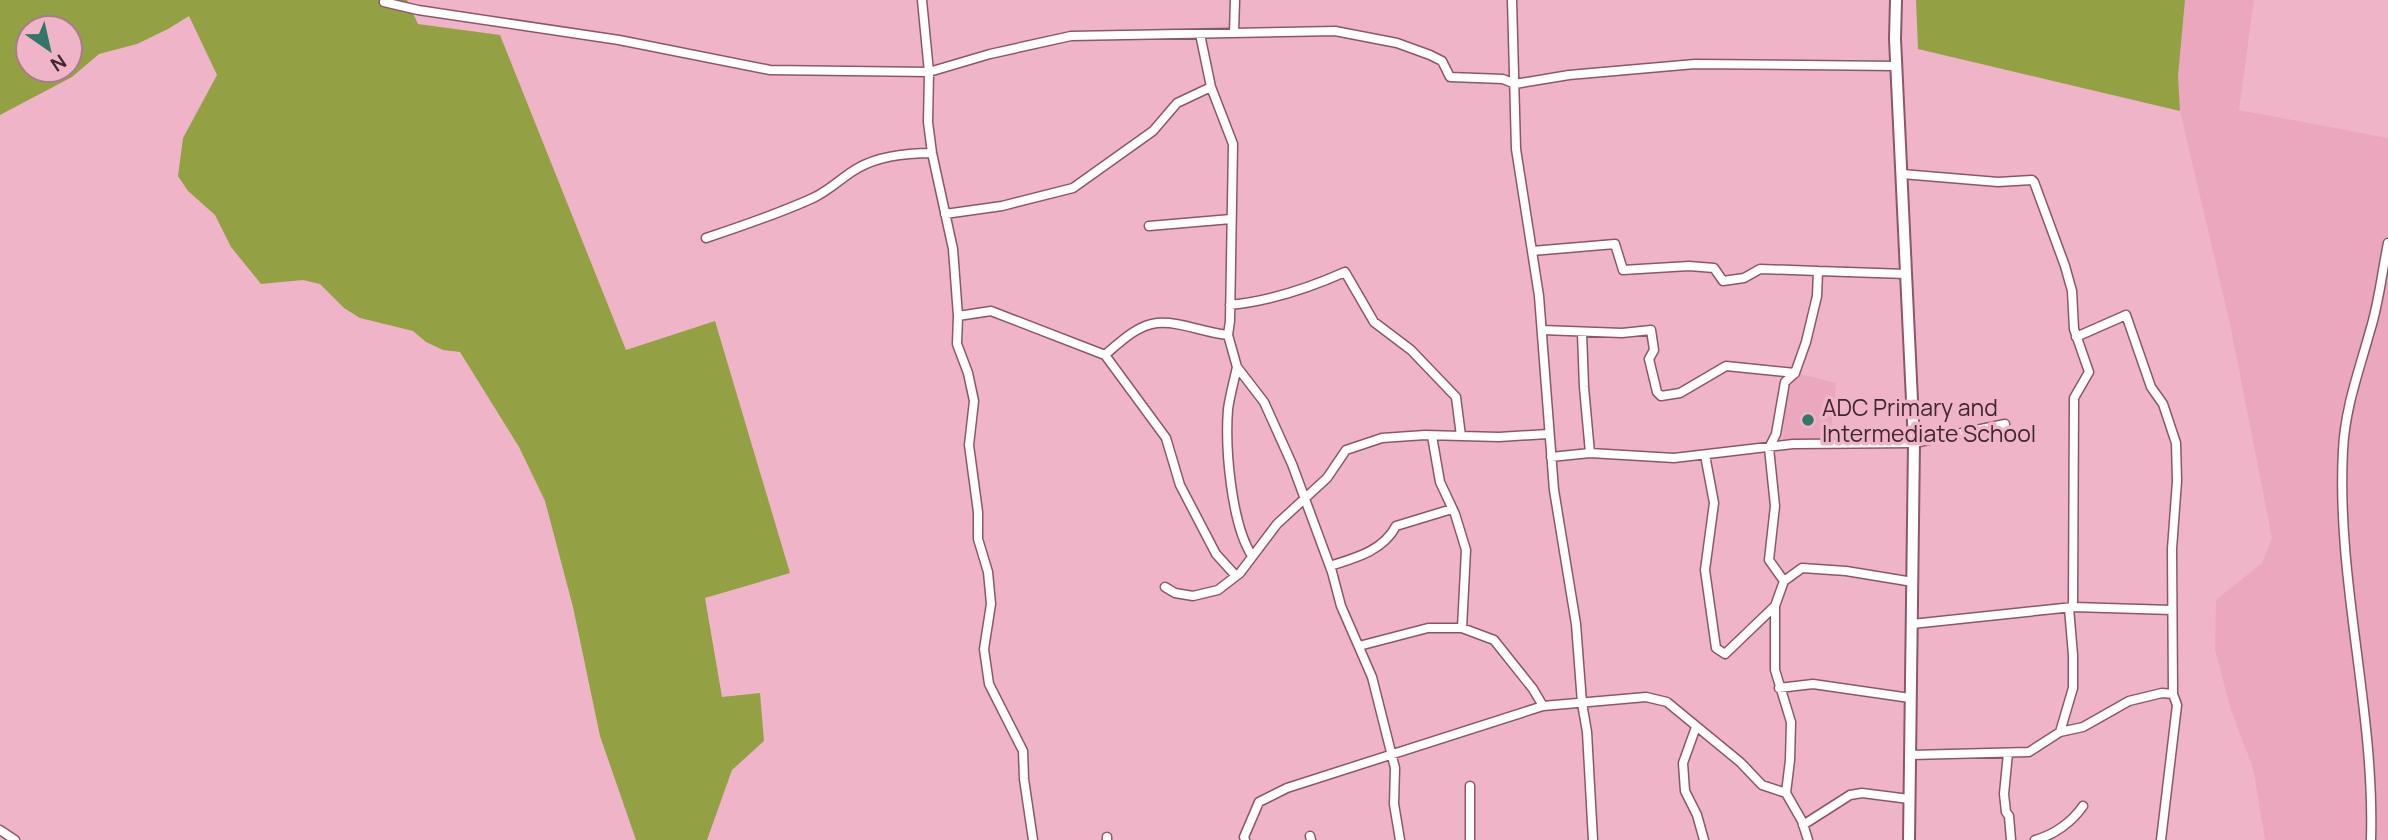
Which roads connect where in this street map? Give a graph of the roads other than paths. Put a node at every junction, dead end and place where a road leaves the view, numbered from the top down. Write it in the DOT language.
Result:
graph roads {
  1 [pos="922,0"];
  2 [pos="1235,0"];
  3 [pos="1512,0"];
  4 [pos="1896,0"];
  5 [pos="384,2"];
  6 [pos="1234,33"];
  7 [pos="1200,34"];
  8 [pos="1896,66"];
  9 [pos="929,72"];
  10 [pos="1515,84"];
  11 [pos="1211,87"];
  12 [pos="932,153"];
  13 [pos="1902,174"];
  14 [pos="945,214"];
  15 [pos="1231,219"];
  16 [pos="1149,226"];
  17 [pos="706,238"];
  18 [pos="2388,243"];
  19 [pos="1532,251"];
  20 [pos="1818,271"];
  21 [pos="1906,274"];
  22 [pos="1230,305"];
  23 [pos="958,316"];
  24 [pos="1542,330"];
  25 [pos="1582,332"];
  26 [pos="1228,335"];
  27 [pos="2076,337"];
  28 [pos="1105,355"];
  29 [pos="1237,367"];
  30 [pos="1795,373"];
  31 [pos="2005,424"];
  32 [pos="1548,434"];
  33 [pos="1432,436"];
  34 [pos="1461,436"];
  35 [pos="1914,443"];
  36 [pos="1769,447"];
  37 [pos="1590,453"];
  38 [pos="1705,455"];
  39 [pos="1551,457"];
  40 [pos="1306,498"];
  41 [pos="1452,509"];
  42 [pos="1252,556"];
  43 [pos="1330,566"];
  44 [pos="1236,576"];
  45 [pos="1784,581"];
  46 [pos="1913,582"];
  47 [pos="1165,587"];
  48 [pos="1775,606"];
  49 [pos="2071,607"];
  50 [pos="2172,610"];
  51 [pos="1912,624"];
  52 [pos="1462,628"];
  53 [pos="1359,646"];
  54 [pos="1779,688"];
  55 [pos="2173,694"];
  56 [pos="1910,698"];
  57 [pos="1582,703"];
  58 [pos="1543,706"];
  59 [pos="1696,727"];
  60 [pos="2060,732"];
  61 [pos="2008,753"];
  62 [pos="1391,754"];
  63 [pos="1910,755"];
  64 [pos="1470,786"];
  65 [pos="1786,793"];
  66 [pos="1909,799"];
  67 [pos="2083,806"];
  68 [pos="1803,825"];
  69 [pos="0,830"];
  70 [pos="15,840"];
  71 [pos="1033,840"];
  72 [pos="1245,840"];
  73 [pos="1400,840"];
  74 [pos="1470,840"];
  75 [pos="1593,840"];
  76 [pos="1704,840"];
  77 [pos="1808,840"];
  78 [pos="1909,840"];
  79 [pos="2011,840"];
  80 [pos="2035,840"];
  81 [pos="2161,840"];
  82 [pos="2371,840"];
  1 -- 9 [label="street"];
  2 -- 6 [label="street"];
  3 -- 10 [label="street"];
  4 -- 8 [label="main road"];
  5 -- 9 [label="street"];
  6 -- 7 [label="street"];
  6 -- 10 [label="street"];
  7 -- 9 [label="street"];
  7 -- 11 [label="street"];
  8 -- 10 [label="street"];
  8 -- 13 [label="main road"];
  9 -- 12 [label="street"];
  10 -- 19 [label="street"];
  11 -- 14 [label="street"];
  11 -- 15 [label="street"];
  12 -- 14 [label="street"];
  12 -- 17 [label="street"];
  13 -- 21 [label="main road"];
  13 -- 27 [label="street"];
  14 -- 23 [label="street"];
  15 -- 16 [label="street"];
  15 -- 22 [label="street"];
  18 -- 82 [label="street"];
  19 -- 20 [label="street"];
  19 -- 24 [label="street"];
  20 -- 21 [label="street"];
  20 -- 30 [label="street"];
  21 -- 35 [label="main road"];
  22 -- 26 [label="street"];
  22 -- 34 [label="street"];
  23 -- 28 [label="street"];
  23 -- 71 [label="street"];
  24 -- 25 [label="street"];
  24 -- 32 [label="street"];
  25 -- 30 [label="street"];
  25 -- 37 [label="street"];
  26 -- 28 [label="street"];
  26 -- 29 [label="street"];
  27 -- 49 [label="street"];
  27 -- 50 [label="street"];
  28 -- 44 [label="street"];
  29 -- 40 [label="street"];
  29 -- 42 [label="street"];
  30 -- 36 [label="street"];
  31 -- 35 [label="street"];
  32 -- 34 [label="street"];
  32 -- 39 [label="street"];
  33 -- 34 [label="street"];
  33 -- 40 [label="street"];
  33 -- 41 [label="street"];
  35 -- 36 [label="street"];
  35 -- 46 [label="main road"];
  36 -- 38 [label="street"];
  36 -- 45 [label="street"];
  37 -- 38 [label="street"];
  37 -- 39 [label="street"];
  38 -- 48 [label="street"];
  39 -- 57 [label="street"];
  40 -- 42 [label="street"];
  40 -- 43 [label="street"];
  41 -- 43 [label="street"];
  41 -- 52 [label="street"];
  42 -- 44 [label="street"];
  43 -- 53 [label="street"];
  44 -- 47 [label="street"];
  45 -- 46 [label="street"];
  45 -- 48 [label="street"];
  46 -- 51 [label="main road"];
  48 -- 54 [label="street"];
  49 -- 50 [label="street"];
  49 -- 51 [label="street"];
  49 -- 60 [label="street"];
  50 -- 55 [label="street"];
  51 -- 56 [label="main road"];
  52 -- 53 [label="street"];
  52 -- 58 [label="street"];
  53 -- 62 [label="street"];
  54 -- 56 [label="street"];
  54 -- 65 [label="street"];
  55 -- 60 [label="street"];
  55 -- 81 [label="street"];
  56 -- 63 [label="main road"];
  57 -- 58 [label="street"];
  57 -- 59 [label="street"];
  57 -- 75 [label="street"];
  58 -- 62 [label="street"];
  59 -- 65 [label="street"];
  59 -- 76 [label="street"];
  60 -- 61 [label="street"];
  61 -- 63 [label="street"];
  61 -- 79 [label="street"];
  62 -- 72 [label="street"];
  62 -- 73 [label="street"];
  63 -- 66 [label="main road"];
  64 -- 74 [label="street"];
  65 -- 68 [label="street"];
  66 -- 68 [label="street"];
  66 -- 78 [label="main road"];
  67 -- 80 [label="street"];
  68 -- 77 [label="street"];
  69 -- 70 [label="street"];
}
